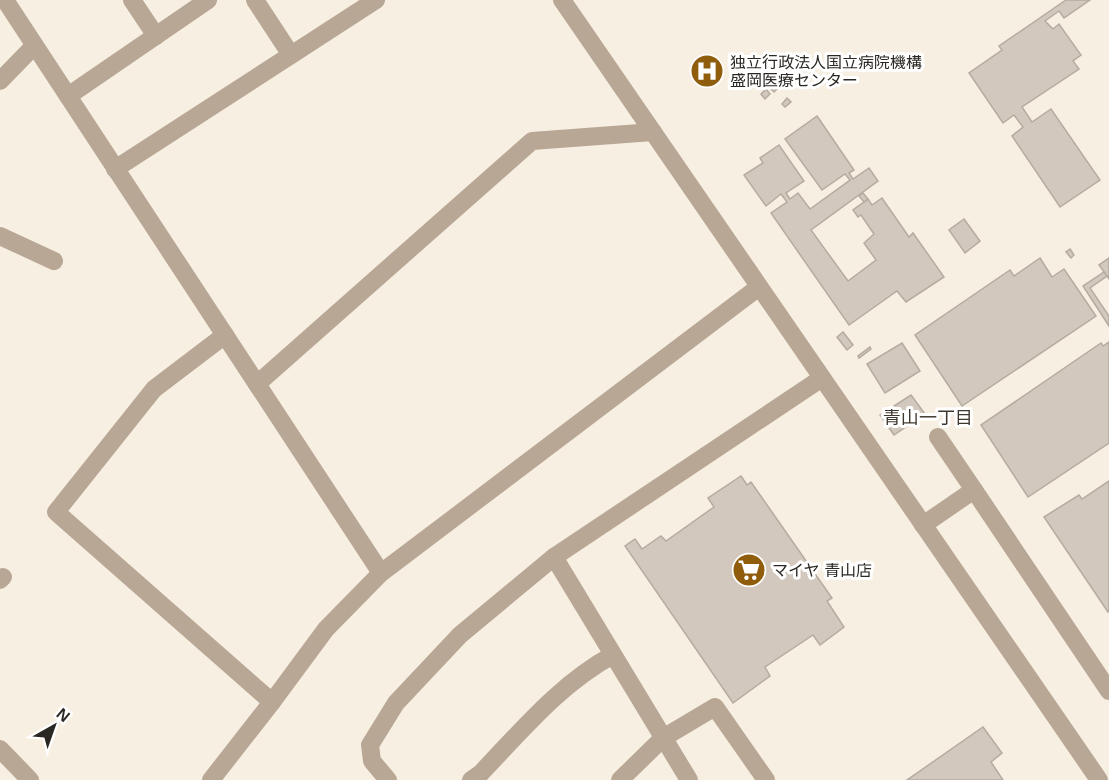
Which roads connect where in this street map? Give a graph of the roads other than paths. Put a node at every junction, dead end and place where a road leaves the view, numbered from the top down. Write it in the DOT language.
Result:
graph roads {
  1 [pos="4,0"];
  2 [pos="132,0"];
  3 [pos="208,0"];
  4 [pos="255,0"];
  5 [pos="376,0"];
  6 [pos="562,0"];
  7 [pos="156,36"];
  8 [pos="34,46"];
  9 [pos="291,55"];
  10 [pos="0,81"];
  11 [pos="68,96"];
  12 [pos="653,132"];
  13 [pos="115,169"];
  14 [pos="0,236"];
  15 [pos="54,261"];
  16 [pos="759,287"];
  17 [pos="225,335"];
  18 [pos="822,378"];
  19 [pos="257,384"];
  20 [pos="938,437"];
  21 [pos="974,490"];
  22 [pos="923,525"];
  23 [pos="554,557"];
  24 [pos="381,573"];
  25 [pos="613,655"];
  26 [pos="1109,691"];
  27 [pos="272,702"];
  28 [pos="663,738"];
  29 [pos="0,749"];
  30 [pos="30,780"];
  31 [pos="211,780"];
  32 [pos="388,780"];
  33 [pos="471,780"];
  34 [pos="620,780"];
  35 [pos="689,780"];
  36 [pos="766,780"];
  37 [pos="1099,780"];
  1 -- 8 [label="street"];
  2 -- 7 [label="street"];
  3 -- 7 [label="street"];
  4 -- 9 [label="street"];
  5 -- 9 [label="street"];
  6 -- 12 [label="street"];
  7 -- 11 [label="street"];
  8 -- 10 [label="street"];
  8 -- 11 [label="street"];
  9 -- 13 [label="street"];
  11 -- 13 [label="street"];
  12 -- 16 [label="street"];
  12 -- 19 [label="street"];
  13 -- 17 [label="street"];
  14 -- 15 [label="street"];
  16 -- 18 [label="street"];
  16 -- 24 [label="street"];
  17 -- 19 [label="street"];
  17 -- 27 [label="street"];
  18 -- 22 [label="street"];
  18 -- 23 [label="street"];
  19 -- 24 [label="street"];
  20 -- 21 [label="street"];
  21 -- 22 [label="street"];
  21 -- 26 [label="street"];
  22 -- 37 [label="street"];
  23 -- 25 [label="street"];
  23 -- 32 [label="street"];
  24 -- 27 [label="street"];
  25 -- 28 [label="street"];
  25 -- 33 [label="street"];
  27 -- 31 [label="street"];
  28 -- 34 [label="street"];
  28 -- 35 [label="street"];
  28 -- 36 [label="street"];
  29 -- 30 [label="street"];
}
